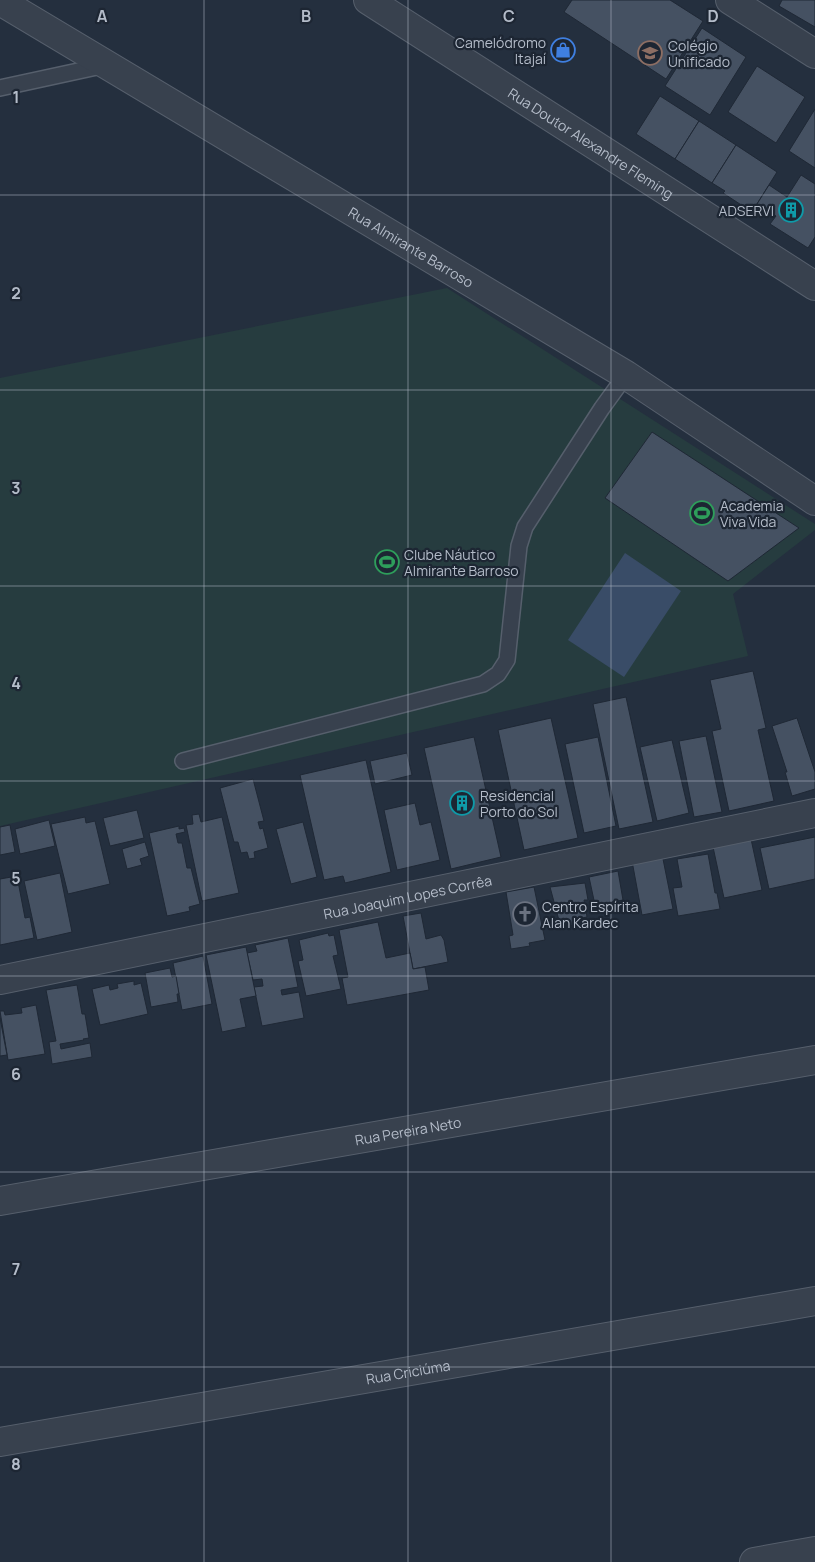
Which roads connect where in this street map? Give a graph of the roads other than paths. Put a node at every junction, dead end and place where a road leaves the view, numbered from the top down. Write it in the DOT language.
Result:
graph roads {
  1 [pos="368,0"];
  2 [pos="730,0"];
  3 [pos="0,1"];
  4 [pos="815,54"];
  5 [pos="107,65"];
  6 [pos="0,88"];
  7 [pos="815,286"];
  8 [pos="626,375"];
  9 [pos="815,501"];
  10 [pos="182,761"];
  11 [pos="815,812"];
  12 [pos="0,980"];
  13 [pos="815,1060"];
  14 [pos="0,1201"];
  15 [pos="815,1301"];
  16 [pos="0,1442"];
  17 [pos="815,1551"];
  18 [pos="754,1562"];
  1 -- 7 [label="street, Rua Doutor Alexandre Fleming"];
  2 -- 4 [label="street"];
  3 -- 5 [label="street, Rua Almirante Barroso"];
  5 -- 6 [label="lane"];
  5 -- 8 [label="street, Rua Almirante Barroso"];
  8 -- 9 [label="street, Rua Almirante Barroso"];
  8 -- 10 [label="lane"];
  11 -- 12 [label="street, Rua Joaquim Lopes Corrêa"];
  13 -- 14 [label="street, Rua Pereira Neto"];
  15 -- 16 [label="street, Rua Criciúma"];
  17 -- 18 [label="street"];
}
